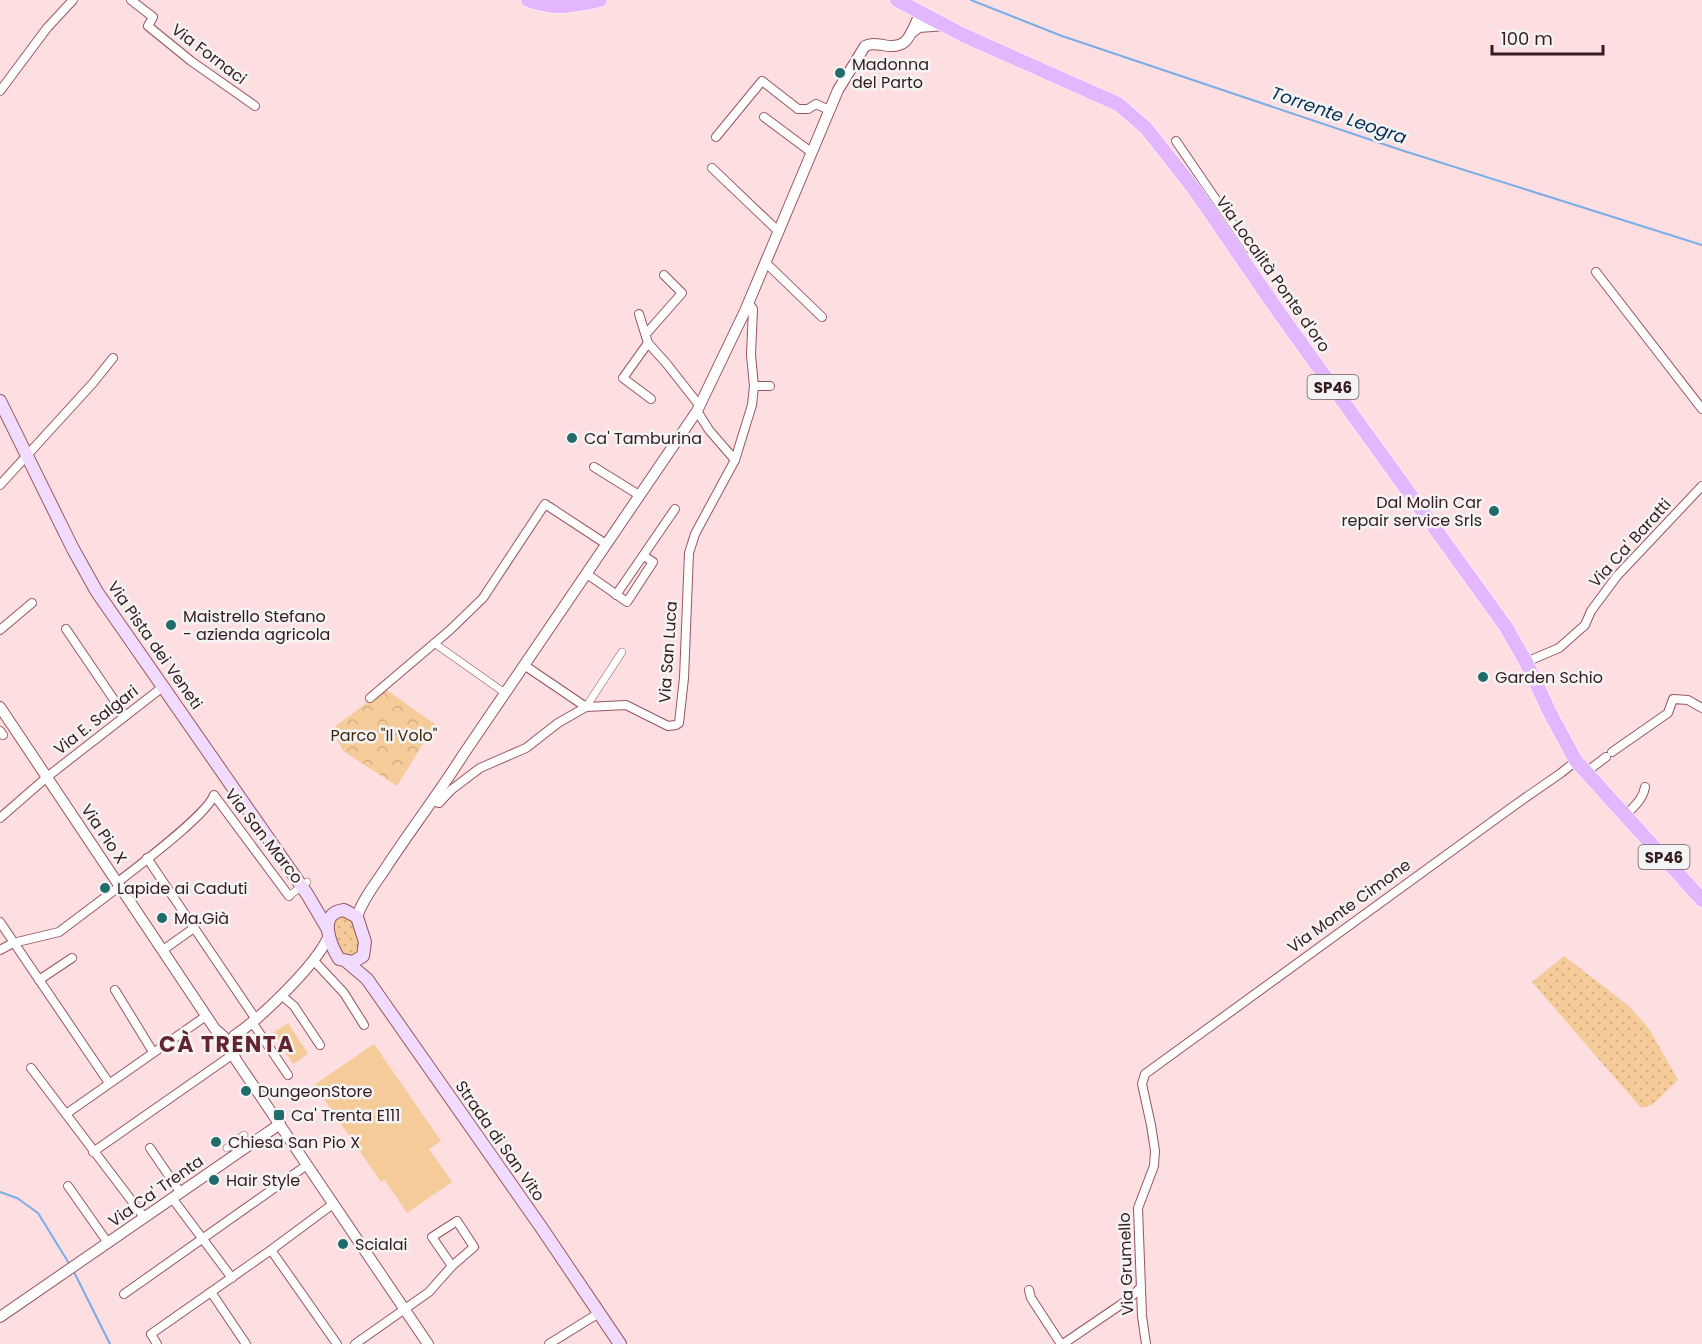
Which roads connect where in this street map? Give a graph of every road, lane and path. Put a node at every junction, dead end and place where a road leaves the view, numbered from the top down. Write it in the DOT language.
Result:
graph roads {
  1 [pos="73,0"];
  2 [pos="131,0"];
  3 [pos="528,0"];
  4 [pos="600,0"];
  5 [pos="897,0"];
  6 [pos="921,12"];
  7 [pos="945,26"];
  8 [pos="911,33"];
  9 [pos="0,91"];
  10 [pos="255,106"];
  11 [pos="829,110"];
  12 [pos="764,117"];
  13 [pos="716,137"];
  14 [pos="1176,141"];
  15 [pos="811,152"];
  16 [pos="712,168"];
  17 [pos="779,232"];
  18 [pos="1249,248"];
  19 [pos="765,262"];
  20 [pos="1596,272"];
  21 [pos="664,275"];
  22 [pos="748,302"];
  23 [pos="639,314"];
  24 [pos="822,317"];
  25 [pos="647,339"];
  26 [pos="113,358"];
  27 [pos="754,386"];
  28 [pos="770,386"];
  29 [pos="651,399"];
  30 [pos="0,401"];
  31 [pos="698,408"];
  32 [pos="1702,409"];
  33 [pos="27,455"];
  34 [pos="735,460"];
  35 [pos="594,467"];
  36 [pos="0,485"];
  37 [pos="1702,486"];
  38 [pos="639,495"];
  39 [pos="675,509"];
  40 [pos="606,544"];
  41 [pos="587,574"];
  42 [pos="32,603"];
  43 [pos="66,629"];
  44 [pos="0,630"];
  45 [pos="434,643"];
  46 [pos="622,652"];
  47 [pos="1526,662"];
  48 [pos="524,665"];
  49 [pos="164,686"];
  50 [pos="505,693"];
  51 [pos="370,698"];
  52 [pos="0,707"];
  53 [pos="586,707"];
  54 [pos="1702,708"];
  55 [pos="125,716"];
  56 [pos="1576,761"];
  57 [pos="1585,773"];
  58 [pos="47,777"];
  59 [pos="1645,787"];
  60 [pos="433,801"];
  61 [pos="1625,816"];
  62 [pos="0,818"];
  63 [pos="147,858"];
  64 [pos="119,884"];
  65 [pos="306,887"];
  66 [pos="370,891"];
  67 [pos="289,897"];
  68 [pos="1702,900"];
  69 [pos="341,911"];
  70 [pos="357,917"];
  71 [pos="0,922"];
  72 [pos="194,928"];
  73 [pos="328,932"];
  74 [pos="13,943"];
  75 [pos="0,950"];
  76 [pos="163,950"];
  77 [pos="363,956"];
  78 [pos="72,958"];
  79 [pos="343,960"];
  80 [pos="316,963"];
  81 [pos="305,970"];
  82 [pos="367,979"];
  83 [pos="39,980"];
  84 [pos="115,990"];
  85 [pos="280,995"];
  86 [pos="206,1016"];
  87 [pos="253,1020"];
  88 [pos="364,1024"];
  89 [pos="229,1037"];
  90 [pos="320,1045"];
  91 [pos="232,1051"];
  92 [pos="153,1052"];
  93 [pos="31,1068"];
  94 [pos="288,1075"];
  95 [pos="1142,1079"];
  96 [pos="109,1083"];
  97 [pos="66,1114"];
  98 [pos="280,1124"];
  99 [pos="244,1135"];
  100 [pos="150,1148"];
  101 [pos="227,1148"];
  102 [pos="93,1152"];
  103 [pos="307,1165"];
  104 [pos="68,1186"];
  105 [pos="176,1195"];
  106 [pos="333,1204"];
  107 [pos="144,1217"];
  108 [pos="202,1238"];
  109 [pos="108,1243"];
  110 [pos="271,1250"];
  111 [pos="452,1266"];
  112 [pos="232,1278"];
  113 [pos="1141,1287"];
  114 [pos="1029,1290"];
  115 [pos="211,1292"];
  116 [pos="124,1294"];
  117 [pos="405,1310"];
  118 [pos="598,1312"];
  119 [pos="0,1317"];
  120 [pos="157,1344"];
  121 [pos="246,1344"];
  122 [pos="337,1344"];
  123 [pos="355,1344"];
  124 [pos="428,1344"];
  125 [pos="549,1344"];
  126 [pos="620,1344"];
  127 [pos="1062,1344"];
  128 [pos="1146,1344"];
  1 -- 9 [label="street"];
  2 -- 10 [label="street, Via Fornaci"];
  3 -- 4 [label="main road"];
  5 -- 6 [label="main road, Via Località Ponte d'oro"];
  6 -- 7 [label="main road, Via Località Ponte d'oro"];
  6 -- 8 [label="street"];
  7 -- 8 [label="street"];
  7 -- 47 [label="main road, Via Località Ponte d'oro / SP46"];
  8 -- 11 [label="street"];
  11 -- 13 [label="street"];
  11 -- 15 [label="street"];
  12 -- 15 [label="street"];
  14 -- 18 [label="street, Via Località Ponte d'oro"];
  15 -- 17 [label="street"];
  16 -- 17 [label="street"];
  17 -- 19 [label="street"];
  19 -- 22 [label="street"];
  19 -- 24 [label="street"];
  20 -- 32 [label="street"];
  21 -- 25 [label="street"];
  22 -- 27 [label="street, Via San Luca"];
  22 -- 31 [label="street"];
  23 -- 25 [label="street"];
  25 -- 29 [label="street"];
  25 -- 31 [label="street"];
  26 -- 33 [label="street"];
  27 -- 28 [label="street"];
  27 -- 34 [label="street, Via San Luca"];
  30 -- 33 [label="main road, Via Pista dei Veneti"];
  31 -- 34 [label="street"];
  31 -- 38 [label="street"];
  33 -- 36 [label="street"];
  33 -- 49 [label="main road, Via Pista dei Veneti"];
  34 -- 53 [label="street, Via San Luca"];
  35 -- 38 [label="street"];
  37 -- 47 [label="street, Via Ca' Baratti"];
  38 -- 40 [label="street"];
  39 -- 41 [label="street"];
  40 -- 41 [label="street"];
  40 -- 45 [label="street"];
  41 -- 48 [label="street"];
  42 -- 44 [label="street"];
  43 -- 55 [label="street"];
  45 -- 50 [label="street"];
  45 -- 51 [label="street"];
  46 -- 53 [label="street"];
  47 -- 56 [label="main road, Via Località Ponte d'oro / SP46"];
  48 -- 50 [label="street"];
  48 -- 53 [label="street"];
  49 -- 55 [label="street, Via E. Salgari"];
  49 -- 65 [label="main road, Via Pista dei Veneti"];
  50 -- 60 [label="street"];
  52 -- 58 [label="street, Via Pio X"];
  53 -- 60 [label="street, Via San Luca"];
  54 -- 57 [label="street"];
  55 -- 58 [label="street, Via E. Salgari"];
  56 -- 57 [label="main road, Via Località Ponte d'oro / SP46"];
  56 -- 95 [label="street, Via Monte Cimone"];
  57 -- 61 [label="main road, Via Località Ponte d'oro / SP46"];
  58 -- 62 [label="street, Via E. Salgari"];
  58 -- 64 [label="street, Via Pio X"];
  59 -- 61 [label="street"];
  60 -- 66 [label="street"];
  61 -- 68 [label="main road, SP46"];
  63 -- 64 [label="street, Via San Marco"];
  63 -- 67 [label="street, Via San Marco"];
  63 -- 72 [label="street"];
  64 -- 74 [label="street, Via San Marco"];
  64 -- 76 [label="street, Via Pio X"];
  65 -- 67 [label="street, Via San Marco"];
  65 -- 69 [label="main road, Via Pista dei Veneti"];
  65 -- 73 [label="main road, Via Pista dei Veneti"];
  66 -- 69 [label="street"];
  66 -- 70 [label="street"];
  69 -- 70 [label="main road"];
  69 -- 73 [label="main road"];
  70 -- 77 [label="main road"];
  71 -- 74 [label="street"];
  72 -- 76 [label="street"];
  72 -- 87 [label="street"];
  73 -- 79 [label="main road"];
  73 -- 81 [label="street"];
  74 -- 75 [label="street, Via San Marco"];
  74 -- 83 [label="street"];
  76 -- 86 [label="street, Via Pio X"];
  77 -- 79 [label="main road"];
  77 -- 82 [label="main road"];
  78 -- 83 [label="street"];
  79 -- 80 [label="street"];
  79 -- 82 [label="main road, Strada di San Vito"];
  80 -- 81 [label="street"];
  80 -- 88 [label="street"];
  81 -- 85 [label="street"];
  82 -- 118 [label="main road, Strada di San Vito"];
  83 -- 96 [label="street"];
  84 -- 92 [label="street"];
  85 -- 87 [label="street"];
  85 -- 90 [label="street"];
  86 -- 89 [label="street, Via Pio X"];
  86 -- 92 [label="street"];
  87 -- 89 [label="street"];
  87 -- 94 [label="street"];
  89 -- 91 [label="street, Via Pio X"];
  91 -- 98 [label="street, Via Pio X"];
  91 -- 102 [label="street"];
  92 -- 96 [label="street"];
  93 -- 97 [label="street"];
  95 -- 113 [label="street, Via Grumello"];
  96 -- 97 [label="street"];
  97 -- 102 [label="street"];
  98 -- 103 [label="street, Via Pio X"];
  98 -- 105 [label="street, Via Ca' Trenta"];
  99 -- 101 [label="street"];
  100 -- 105 [label="street"];
  102 -- 107 [label="street"];
  103 -- 106 [label="street, Via Pio X"];
  103 -- 108 [label="street"];
  104 -- 109 [label="street, Via Ca' Trenta"];
  105 -- 107 [label="street, Via Ca' Trenta"];
  105 -- 108 [label="street"];
  106 -- 110 [label="street"];
  106 -- 117 [label="street, Via Pio X"];
  107 -- 109 [label="street, Via Ca' Trenta"];
  108 -- 112 [label="street"];
  108 -- 116 [label="street"];
  109 -- 119 [label="street, Via Ca' Trenta"];
  110 -- 112 [label="street"];
  110 -- 122 [label="street"];
  111 -- 111 [label="street"];
  111 -- 117 [label="street"];
  112 -- 115 [label="street"];
  113 -- 127 [label="street"];
  113 -- 128 [label="street, Via Grumello"];
  114 -- 127 [label="street"];
  115 -- 120 [label="street"];
  115 -- 121 [label="street"];
  117 -- 123 [label="street"];
  117 -- 124 [label="street, Via Pio X"];
  118 -- 125 [label="street"];
  118 -- 126 [label="main road, Strada di San Vito"];
}
